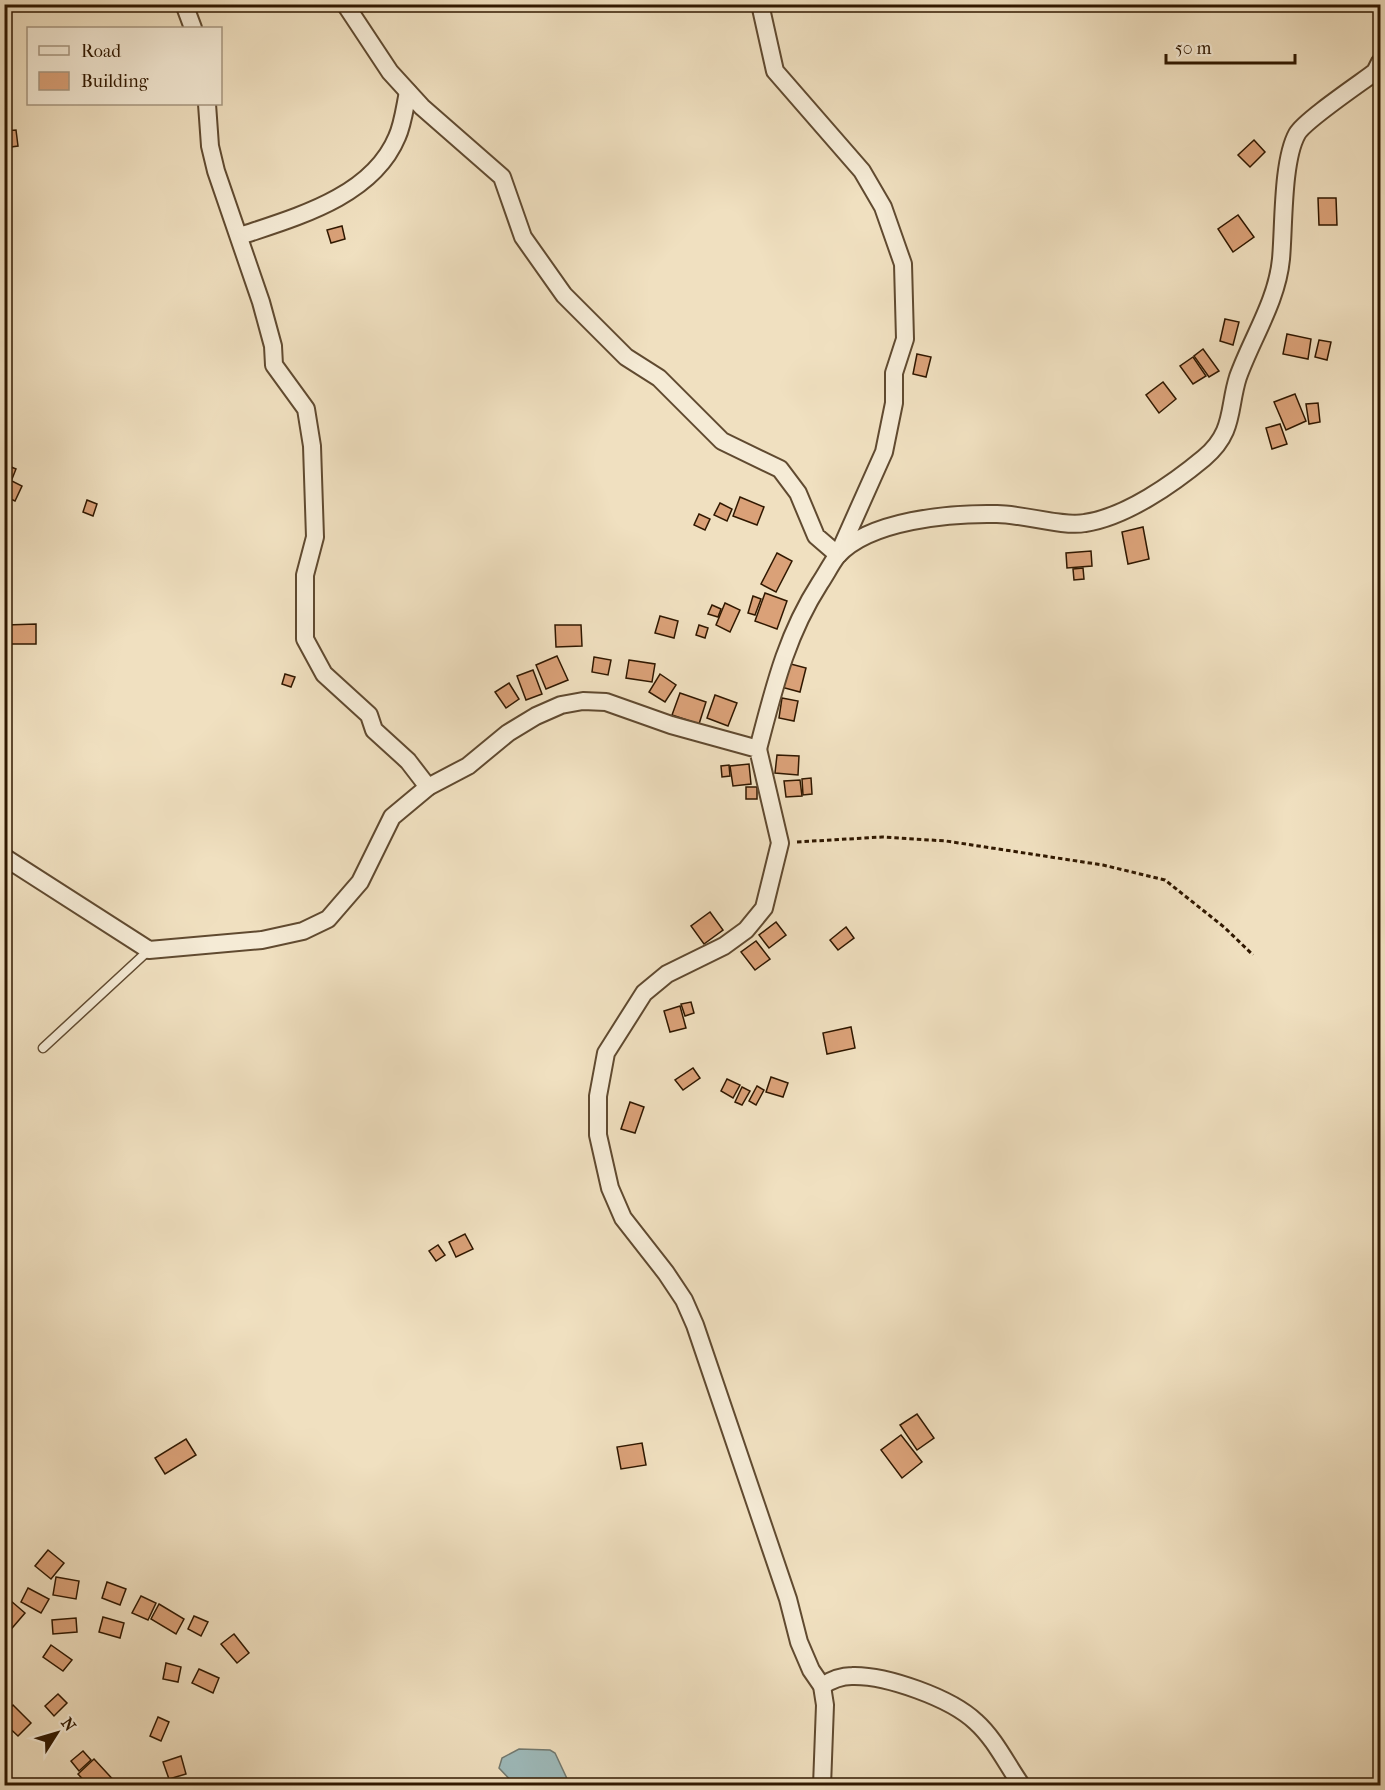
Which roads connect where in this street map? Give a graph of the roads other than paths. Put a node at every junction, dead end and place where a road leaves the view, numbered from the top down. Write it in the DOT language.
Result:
graph roads {
  1 [pos="184,4"];
  2 [pos="345,4"];
  3 [pos="760,4"];
  4 [pos="193,27"];
  5 [pos="1380,62"];
  6 [pos="408,92"];
  7 [pos="207,105"];
  8 [pos="240,236"];
  9 [pos="838,555"];
  10 [pos="758,749"];
  11 [pos="428,787"];
  12 [pos="4,857"];
  13 [pos="149,950"];
  14 [pos="43,1048"];
  15 [pos="822,1686"];
  16 [pos="822,1785"];
  17 [pos="1022,1785"];
  1 -- 4 [label="street"];
  2 -- 6 [label="street"];
  3 -- 9 [label="street"];
  5 -- 9 [label="street"];
  6 -- 8 [label="street"];
  6 -- 9 [label="street"];
  7 -- 8 [label="street"];
  8 -- 11 [label="street"];
  9 -- 10 [label="street"];
  10 -- 11 [label="street"];
  10 -- 15 [label="street"];
  11 -- 13 [label="street"];
  12 -- 13 [label="street"];
  13 -- 14 [label="lane"];
  15 -- 16 [label="street"];
  15 -- 17 [label="street"];
}
